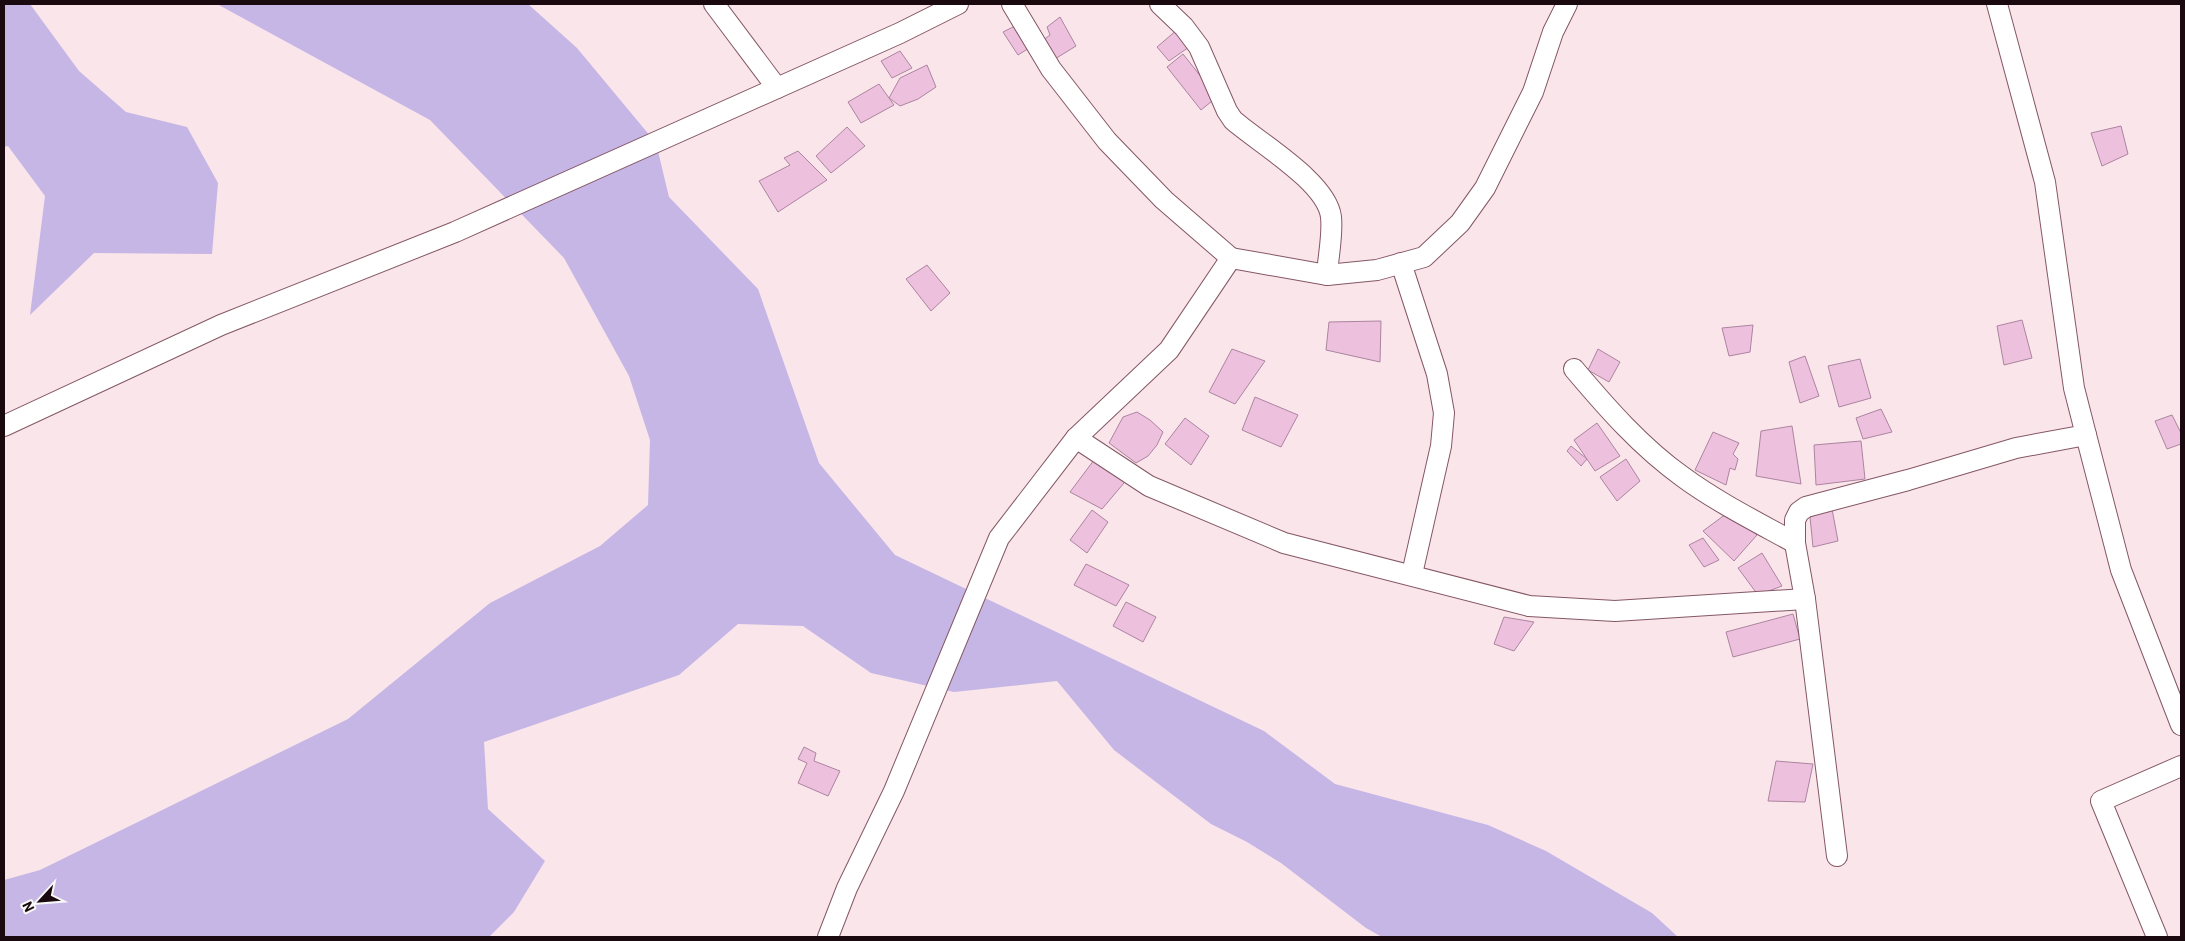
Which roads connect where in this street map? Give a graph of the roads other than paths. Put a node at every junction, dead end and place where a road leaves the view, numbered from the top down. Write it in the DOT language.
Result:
graph roads {
  1 [pos="714,4"];
  2 [pos="958,4"];
  3 [pos="1012,4"];
  4 [pos="1160,4"];
  5 [pos="1567,4"];
  6 [pos="1997,4"];
  7 [pos="777,88"];
  8 [pos="1231,258"];
  9 [pos="1401,263"];
  10 [pos="1327,275"];
  11 [pos="1574,369"];
  12 [pos="4,426"];
  13 [pos="2086,435"];
  14 [pos="1076,438"];
  15 [pos="1795,543"];
  16 [pos="1412,574"];
  17 [pos="1805,599"];
  18 [pos="2181,725"];
  19 [pos="2181,766"];
  20 [pos="1837,856"];
  21 [pos="828,937"];
  22 [pos="2157,937"];
  1 -- 7 [label="street"];
  2 -- 7 [label="street"];
  3 -- 8 [label="street"];
  4 -- 10 [label="street"];
  5 -- 9 [label="street"];
  6 -- 13 [label="street"];
  7 -- 12 [label="street"];
  8 -- 10 [label="street"];
  8 -- 14 [label="street"];
  9 -- 10 [label="street"];
  9 -- 16 [label="street"];
  11 -- 15 [label="street"];
  13 -- 15 [label="street"];
  13 -- 18 [label="street"];
  14 -- 16 [label="street"];
  14 -- 21 [label="street"];
  15 -- 17 [label="street"];
  16 -- 17 [label="street"];
  17 -- 20 [label="street"];
  19 -- 22 [label="street"];
}
